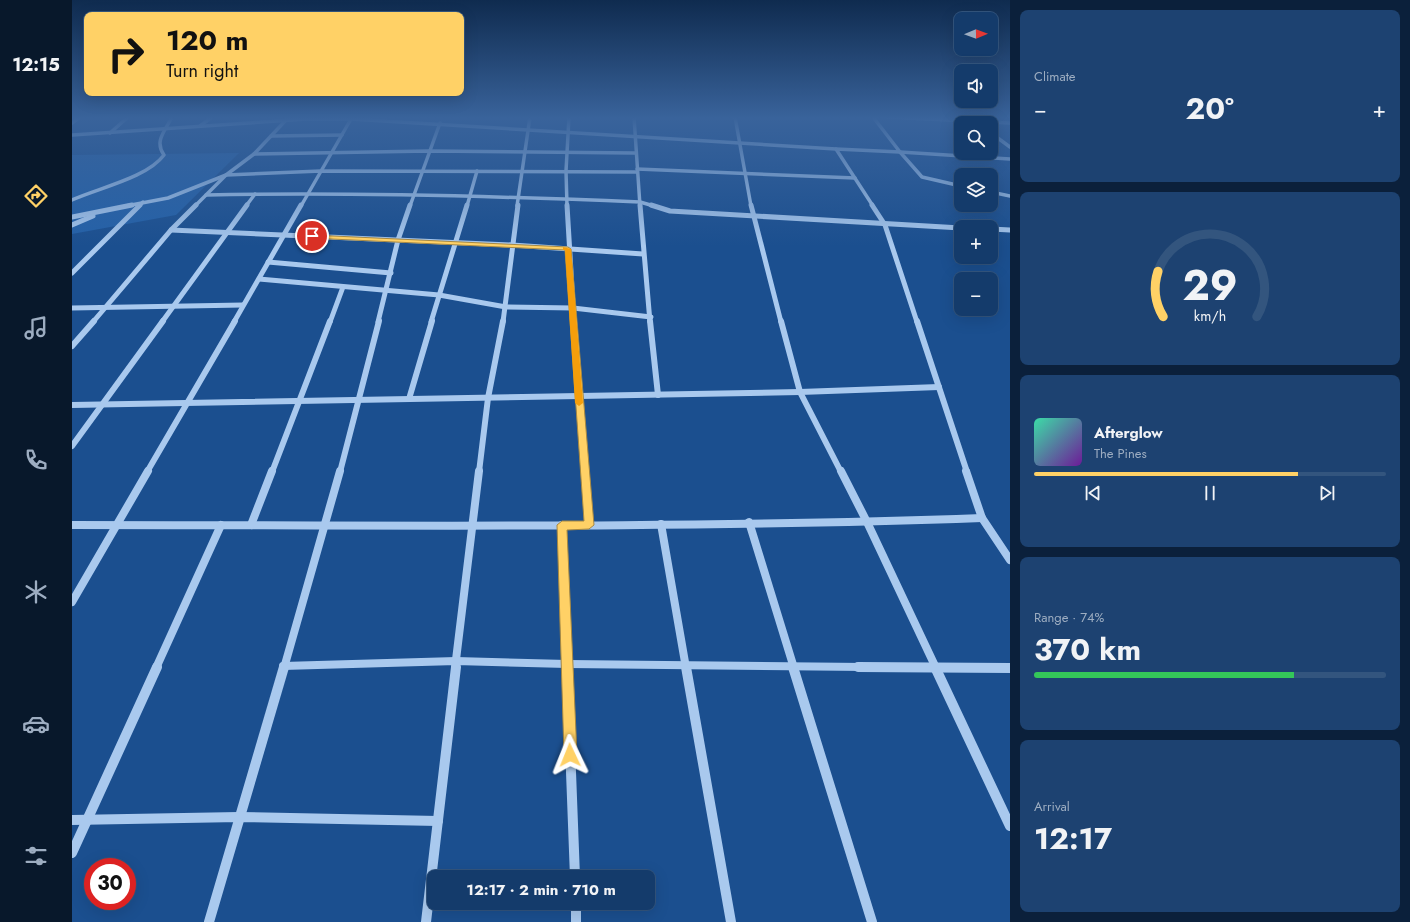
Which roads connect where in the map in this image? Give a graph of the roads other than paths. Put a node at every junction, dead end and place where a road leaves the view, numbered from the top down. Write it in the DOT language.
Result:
graph roads {
  1 [pos="163,160"];
  2 [pos="246,160"];
  3 [pos="327,160"];
  4 [pos="426,160"];
  5 [pos="525,160"];
  6 [pos="566,160"];
  7 [pos="636,160"];
  8 [pos="742,160"];
  9 [pos="843,160"];
  10 [pos="907,160"];
  11 [pos="321,170"];
  12 [pos="422,171"];
  13 [pos="477,171"];
  14 [pos="524,171"];
  15 [pos="566,171"];
  16 [pos="637,171"];
  17 [pos="745,173"];
  18 [pos="226,175"];
  19 [pos="855,178"];
  20 [pos="954,184"];
  21 [pos="308,193"];
  22 [pos="998,193"];
  23 [pos="255,194"];
  24 [pos="415,194"];
  25 [pos="206,195"];
  26 [pos="469,195"];
  27 [pos="1010,196"];
  28 [pos="520,197"];
  29 [pos="567,198"];
  30 [pos="72,200"];
  31 [pos="144,202"];
  32 [pos="640,202"];
  33 [pos="108,209"];
  34 [pos="753,216"];
  35 [pos="72,218"];
  36 [pos="885,224"];
  37 [pos="72,225"];
  38 [pos="954,228"];
  39 [pos="998,229"];
  40 [pos="171,230"];
  41 [pos="1010,230"];
  42 [pos="226,233"];
  43 [pos="283,235"];
  44 [pos="398,240"];
  45 [pos="457,243"];
  46 [pos="512,245"];
  47 [pos="568,249"];
  48 [pos="643,254"];
  49 [pos="268,262"];
  50 [pos="72,273"];
  51 [pos="391,273"];
  52 [pos="258,279"];
  53 [pos="343,287"];
  54 [pos="386,291"];
  55 [pos="439,295"];
  56 [pos="244,305"];
  57 [pos="174,307"];
  58 [pos="506,307"];
  59 [pos="72,308"];
  60 [pos="106,308"];
  61 [pos="573,308"];
  62 [pos="651,317"];
  63 [pos="72,346"];
  64 [pos="939,387"];
  65 [pos="800,392"];
  66 [pos="578,395"];
  67 [pos="658,395"];
  68 [pos="488,398"];
  69 [pos="409,399"];
  70 [pos="357,400"];
  71 [pos="299,402"];
  72 [pos="186,404"];
  73 [pos="72,405"];
  74 [pos="102,405"];
  75 [pos="72,446"];
  76 [pos="982,518"];
  77 [pos="749,522"];
  78 [pos="867,522"];
  79 [pos="117,524"];
  80 [pos="326,524"];
  81 [pos="472,524"];
  82 [pos="662,524"];
  83 [pos="72,525"];
  84 [pos="221,525"];
  85 [pos="251,525"];
  86 [pos="562,525"];
  87 [pos="589,525"];
  88 [pos="1010,560"];
  89 [pos="72,602"];
  90 [pos="456,661"];
  91 [pos="567,664"];
  92 [pos="686,665"];
  93 [pos="283,666"];
  94 [pos="794,666"];
  95 [pos="936,668"];
  96 [pos="1010,668"];
  97 [pos="239,817"];
  98 [pos="72,820"];
  99 [pos="87,820"];
  100 [pos="438,821"];
  101 [pos="1010,826"];
  102 [pos="72,853"];
  103 [pos="575,870"];
  104 [pos="576,910"];
  105 [pos="209,922"];
  106 [pos="426,922"];
  107 [pos="576,922"];
  108 [pos="731,922"];
  109 [pos="872,922"];
  1 -- 30 [label="street"];
  2 -- 18 [label="street"];
  3 -- 11 [label="street"];
  4 -- 12 [label="street"];
  5 -- 14 [label="street"];
  6 -- 15 [label="street"];
  7 -- 16 [label="street"];
  8 -- 17 [label="street"];
  9 -- 19 [label="street"];
  10 -- 20 [label="street"];
  11 -- 12 [label="street"];
  11 -- 18 [label="street"];
  11 -- 21 [label="street"];
  12 -- 13 [label="street"];
  12 -- 24 [label="street"];
  13 -- 14 [label="street"];
  13 -- 26 [label="street"];
  14 -- 15 [label="street"];
  14 -- 28 [label="street"];
  15 -- 16 [label="street"];
  15 -- 29 [label="street"];
  16 -- 17 [label="street"];
  16 -- 32 [label="street"];
  17 -- 19 [label="street"];
  17 -- 34 [label="street"];
  18 -- 25 [label="street"];
  18 -- 31 [label="street"];
  19 -- 36 [label="street"];
  21 -- 23 [label="street"];
  21 -- 24 [label="street"];
  21 -- 43 [label="street"];
  22 -- 27 [label="street"];
  23 -- 25 [label="street"];
  23 -- 42 [label="street"];
  24 -- 26 [label="street"];
  24 -- 44 [label="street"];
  25 -- 40 [label="street"];
  26 -- 28 [label="street"];
  26 -- 45 [label="street"];
  28 -- 29 [label="street"];
  28 -- 46 [label="street"];
  29 -- 32 [label="street"];
  29 -- 47 [label="street"];
  31 -- 33 [label="street"];
  31 -- 50 [label="street"];
  32 -- 34 [label="street"];
  32 -- 48 [label="street"];
  33 -- 35 [label="street"];
  33 -- 37 [label="street"];
  34 -- 36 [label="street"];
  34 -- 65 [label="street"];
  36 -- 38 [label="street"];
  36 -- 64 [label="street"];
  39 -- 41 [label="street"];
  40 -- 42 [label="street"];
  40 -- 60 [label="street"];
  42 -- 43 [label="street"];
  42 -- 57 [label="street"];
  43 -- 44 [label="street"];
  43 -- 49 [label="street"];
  44 -- 45 [label="street"];
  44 -- 51 [label="street"];
  45 -- 46 [label="street"];
  45 -- 55 [label="street"];
  46 -- 47 [label="street"];
  46 -- 58 [label="street"];
  47 -- 48 [label="street"];
  47 -- 61 [label="street"];
  48 -- 62 [label="street"];
  49 -- 51 [label="street"];
  49 -- 52 [label="street"];
  51 -- 54 [label="street"];
  52 -- 53 [label="street"];
  52 -- 56 [label="street"];
  53 -- 54 [label="street"];
  53 -- 71 [label="street"];
  54 -- 55 [label="street"];
  54 -- 70 [label="street"];
  55 -- 58 [label="street"];
  55 -- 69 [label="street"];
  56 -- 57 [label="street"];
  56 -- 72 [label="street"];
  57 -- 60 [label="street"];
  57 -- 74 [label="street"];
  58 -- 61 [label="street"];
  58 -- 68 [label="street"];
  59 -- 60 [label="street"];
  60 -- 63 [label="street"];
  61 -- 62 [label="street"];
  61 -- 66 [label="street"];
  62 -- 67 [label="street"];
  64 -- 65 [label="street"];
  64 -- 76 [label="street"];
  65 -- 67 [label="street"];
  65 -- 78 [label="street"];
  66 -- 67 [label="street"];
  66 -- 68 [label="street"];
  66 -- 87 [label="street"];
  68 -- 69 [label="street"];
  68 -- 81 [label="street"];
  69 -- 70 [label="street"];
  70 -- 71 [label="street"];
  70 -- 80 [label="street"];
  71 -- 72 [label="street"];
  71 -- 85 [label="street"];
  72 -- 74 [label="street"];
  72 -- 79 [label="street"];
  73 -- 74 [label="street"];
  74 -- 75 [label="street"];
  76 -- 78 [label="street"];
  76 -- 88 [label="street"];
  77 -- 78 [label="street"];
  77 -- 82 [label="street"];
  77 -- 94 [label="street"];
  78 -- 95 [label="street"];
  79 -- 83 [label="street"];
  79 -- 84 [label="street"];
  79 -- 89 [label="street"];
  80 -- 81 [label="street"];
  80 -- 85 [label="street"];
  80 -- 93 [label="street"];
  81 -- 86 [label="street"];
  81 -- 90 [label="street"];
  82 -- 87 [label="street"];
  82 -- 92 [label="street"];
  84 -- 85 [label="street"];
  84 -- 99 [label="street"];
  86 -- 87 [label="street"];
  86 -- 91 [label="street"];
  90 -- 91 [label="street"];
  90 -- 93 [label="street"];
  90 -- 100 [label="street"];
  91 -- 92 [label="street"];
  91 -- 103 [label="street"];
  92 -- 94 [label="street"];
  92 -- 108 [label="street"];
  93 -- 97 [label="street"];
  94 -- 95 [label="street"];
  94 -- 109 [label="street"];
  95 -- 96 [label="street"];
  95 -- 101 [label="street"];
  97 -- 99 [label="street"];
  97 -- 100 [label="street"];
  97 -- 105 [label="street"];
  98 -- 99 [label="street"];
  99 -- 102 [label="street"];
  100 -- 106 [label="street"];
  104 -- 107 [label="street"];
}
